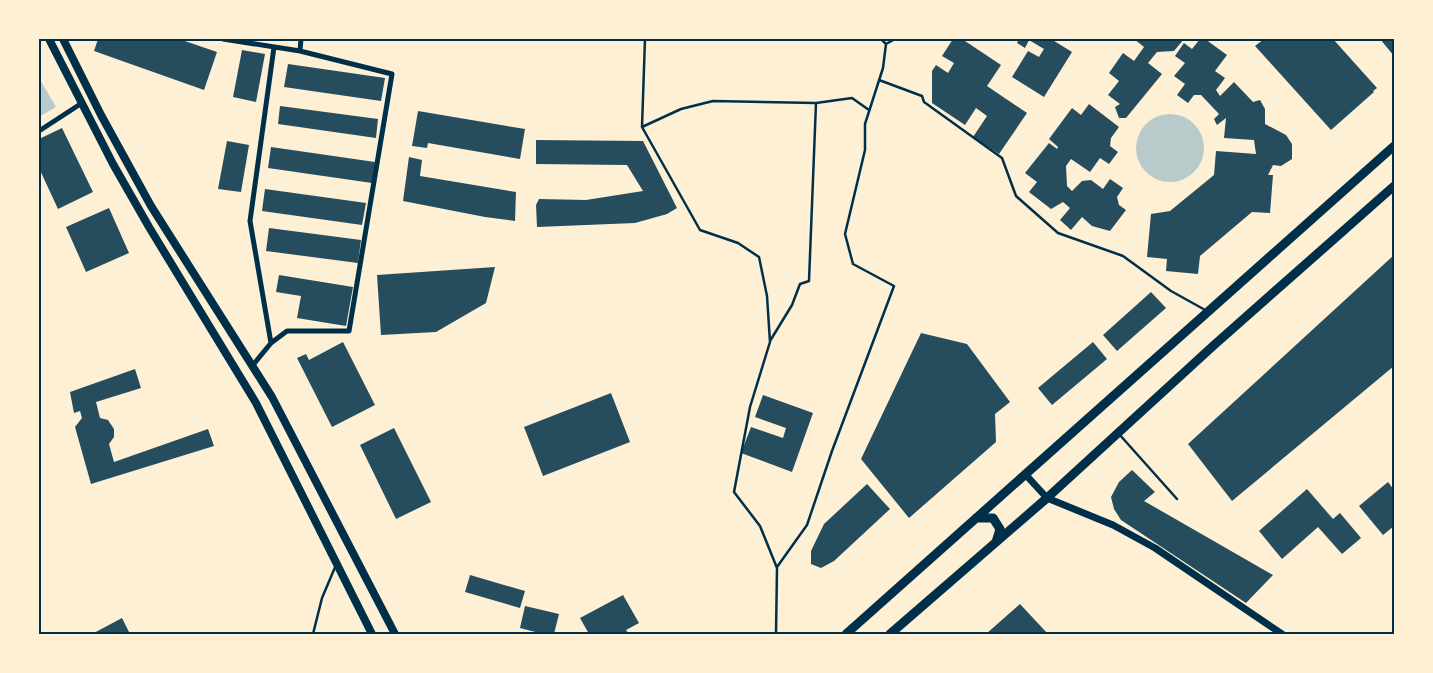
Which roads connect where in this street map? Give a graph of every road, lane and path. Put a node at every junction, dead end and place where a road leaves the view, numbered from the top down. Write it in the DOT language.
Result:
graph roads {
  1 [pos="49,39"];
  2 [pos="63,39"];
  3 [pos="222,39"];
  4 [pos="301,39"];
  5 [pos="645,39"];
  6 [pos="881,39"];
  7 [pos="895,39"];
  8 [pos="886,44"];
  9 [pos="274,47"];
  10 [pos="300,51"];
  11 [pos="879,80"];
  12 [pos="82,103"];
  13 [pos="816,103"];
  14 [pos="869,110"];
  15 [pos="642,127"];
  16 [pos="39,130"];
  17 [pos="1394,146"];
  18 [pos="1394,186"];
  19 [pos="1208,311"];
  20 [pos="770,342"];
  21 [pos="271,343"];
  22 [pos="253,365"];
  23 [pos="1118,432"];
  24 [pos="1024,474"];
  25 [pos="1047,498"];
  26 [pos="1178,499"];
  27 [pos="976,518"];
  28 [pos="996,542"];
  29 [pos="336,563"];
  30 [pos="777,567"];
  31 [pos="776,633"];
  32 [pos="312,634"];
  33 [pos="372,634"];
  34 [pos="395,634"];
  35 [pos="846,634"];
  36 [pos="890,634"];
  37 [pos="1282,634"];
  1 -- 12 [label="main road"];
  2 -- 22 [label="main road"];
  3 -- 9 [label="street"];
  4 -- 10 [label="street"];
  5 -- 15 [label="lane"];
  6 -- 8 [label="lane"];
  7 -- 8 [label="lane"];
  8 -- 11 [label="lane"];
  9 -- 10 [label="street"];
  9 -- 21 [label="street"];
  10 -- 21 [label="street"];
  11 -- 14 [label="lane"];
  11 -- 19 [label="lane"];
  12 -- 16 [label="street"];
  12 -- 29 [label="main road"];
  13 -- 14 [label="lane"];
  13 -- 15 [label="lane"];
  13 -- 20 [label="lane"];
  14 -- 30 [label="lane"];
  15 -- 20 [label="lane"];
  17 -- 19 [label="main road"];
  18 -- 23 [label="main road"];
  19 -- 24 [label="main road"];
  20 -- 30 [label="lane"];
  21 -- 22 [label="street"];
  22 -- 34 [label="main road"];
  23 -- 25 [label="main road"];
  23 -- 26 [label="lane"];
  24 -- 25 [label="street"];
  24 -- 27 [label="main road"];
  25 -- 28 [label="main road"];
  25 -- 37 [label="street"];
  27 -- 28 [label="main road"];
  27 -- 35 [label="main road"];
  28 -- 36 [label="main road"];
  29 -- 32 [label="lane"];
  29 -- 33 [label="main road"];
  30 -- 31 [label="lane"];
}
